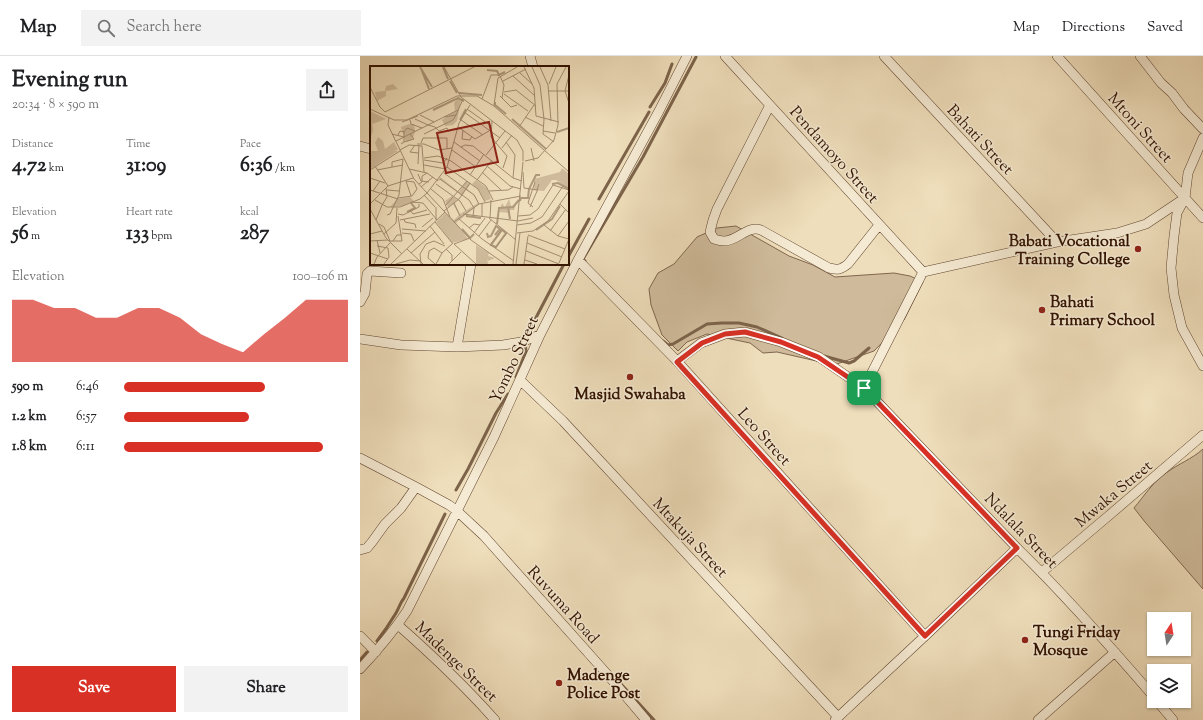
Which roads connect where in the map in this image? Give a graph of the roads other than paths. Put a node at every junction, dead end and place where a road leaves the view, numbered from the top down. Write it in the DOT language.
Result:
graph roads {
  1 [pos="530,56"];
  2 [pos="687,56"];
  3 [pos="725,56"];
  4 [pos="884,56"];
  5 [pos="1057,56"];
  6 [pos="1140,56"];
  7 [pos="533,66"];
  8 [pos="770,105"];
  9 [pos="1203,129"];
  10 [pos="1203,138"];
  11 [pos="360,146"];
  12 [pos="370,149"];
  13 [pos="1185,198"];
  14 [pos="1203,218"];
  15 [pos="879,225"];
  16 [pos="1057,242"];
  17 [pos="578,260"];
  18 [pos="471,265"];
  19 [pos="401,273"];
  20 [pos="922,273"];
  21 [pos="360,302"];
  22 [pos="540,334"];
  23 [pos="360,339"];
  24 [pos="457,347"];
  25 [pos="677,362"];
  26 [pos="1203,366"];
  27 [pos="520,380"];
  28 [pos="864,388"];
  29 [pos="1203,435"];
  30 [pos="360,458"];
  31 [pos="416,487"];
  32 [pos="456,510"];
  33 [pos="1017,548"];
  34 [pos="360,550"];
  35 [pos="1042,572"];
  36 [pos="398,625"];
  37 [pos="360,636"];
  38 [pos="925,636"];
  39 [pos="376,652"];
  40 [pos="1115,652"];
  41 [pos="360,670"];
  42 [pos="1147,689"];
  43 [pos="1163,708"];
  44 [pos="837,718"];
  45 [pos="495,720"];
  46 [pos="646,720"];
  47 [pos="1038,720"];
  48 [pos="1173,720"];
  1 -- 7 [label="street"];
  2 -- 17 [label="street, Yombo Street"];
  3 -- 8 [label="street, Pendamoyo Street"];
  4 -- 16 [label="street, Bahati Street"];
  5 -- 13 [label="street, Mtoni Street"];
  6 -- 9 [label="street"];
  8 -- 15 [label="street, Pendamoyo Street"];
  8 -- 15 [label="street"];
  10 -- 13 [label="street"];
  11 -- 12 [label="street"];
  13 -- 14 [label="street, Mtoni Street"];
  13 -- 16 [label="street"];
  13 -- 26 [label="street"];
  15 -- 20 [label="street, Pendamoyo Street"];
  16 -- 20 [label="street"];
  17 -- 22 [label="street, Yombo Street"];
  17 -- 25 [label="street, Leo Street"];
  18 -- 24 [label="street"];
  19 -- 21 [label="street"];
  20 -- 28 [label="street"];
  22 -- 24 [label="street"];
  22 -- 27 [label="street, Yombo Street"];
  23 -- 24 [label="street"];
  25 -- 28 [label="street, Ndalala Street"];
  25 -- 38 [label="street, Leo Street"];
  27 -- 32 [label="street, Yombo Street"];
  27 -- 44 [label="street, Mtakuja Street"];
  28 -- 33 [label="street, Ndalala Street"];
  29 -- 35 [label="street, Mwaka Street"];
  30 -- 31 [label="street, Ruvuma Road"];
  31 -- 32 [label="street, Ruvuma Road"];
  31 -- 34 [label="street"];
  32 -- 36 [label="street, Yombo Street"];
  32 -- 46 [label="street, Ruvuma Road"];
  33 -- 35 [label="street, Ndalala Street"];
  33 -- 38 [label="street"];
  35 -- 40 [label="street, Ndalala Street"];
  36 -- 39 [label="street, Yombo Street"];
  36 -- 45 [label="street, Madenge Street"];
  37 -- 39 [label="street"];
  38 -- 44 [label="street"];
  39 -- 41 [label="street, Yombo Street"];
  40 -- 42 [label="street, Ndalala Street"];
  40 -- 47 [label="street"];
  43 -- 48 [label="street"];
}
